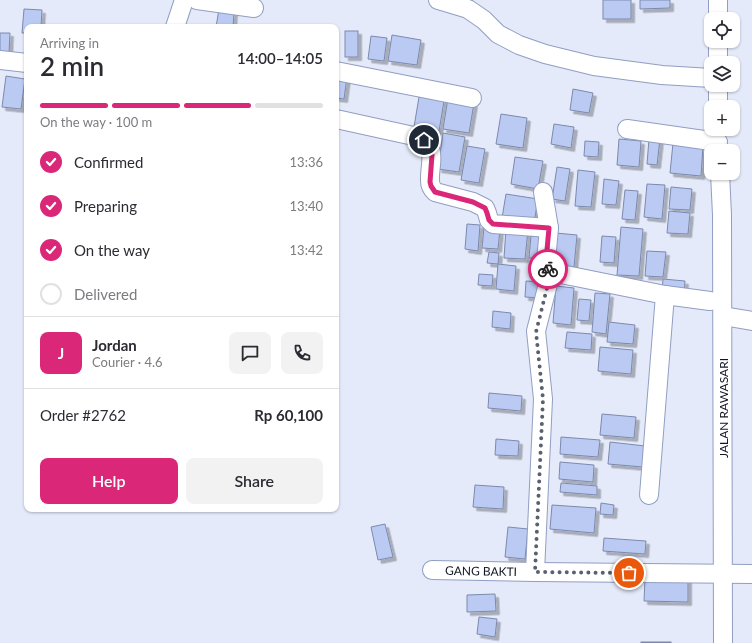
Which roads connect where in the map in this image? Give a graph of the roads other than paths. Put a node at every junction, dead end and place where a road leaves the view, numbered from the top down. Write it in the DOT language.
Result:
graph roads {
  1 [pos="184,0"];
  2 [pos="197,0"];
  3 [pos="438,0"];
  4 [pos="718,0"];
  5 [pos="254,8"];
  6 [pos="718,12"];
  7 [pos="177,24"];
  8 [pos="0,60"];
  9 [pos="24,63"];
  10 [pos="339,72"];
  11 [pos="704,78"];
  12 [pos="472,98"];
  13 [pos="339,119"];
  14 [pos="627,129"];
  15 [pos="718,141"];
  16 [pos="720,180"];
  17 [pos="543,192"];
  18 [pos="549,228"];
  19 [pos="551,272"];
  20 [pos="665,295"];
  21 [pos="710,301"];
  22 [pos="722,316"];
  23 [pos="752,321"];
  24 [pos="649,495"];
  25 [pos="432,570"];
  26 [pos="535,572"];
  27 [pos="723,574"];
  28 [pos="752,574"];
  29 [pos="723,643"];
  1 -- 7 [label="street"];
  2 -- 5 [label="street"];
  3 -- 11 [label="street"];
  4 -- 6 [label="street"];
  8 -- 9 [label="street"];
  10 -- 12 [label="street"];
  13 -- 18 [label="street"];
  14 -- 15 [label="street"];
  16 -- 22 [label="street, JALAN RAWASARI"];
  17 -- 18 [label="street"];
  18 -- 19 [label="street"];
  19 -- 20 [label="street"];
  19 -- 26 [label="street"];
  20 -- 21 [label="street"];
  20 -- 24 [label="street"];
  22 -- 23 [label="street"];
  22 -- 27 [label="street, JALAN RAWASARI"];
  25 -- 26 [label="street, GANG BAKTI"];
  26 -- 27 [label="street, GANG BAKTI"];
  27 -- 28 [label="street, GANG BAKTI"];
  27 -- 29 [label="street, JALAN RAWASARI"];
}
